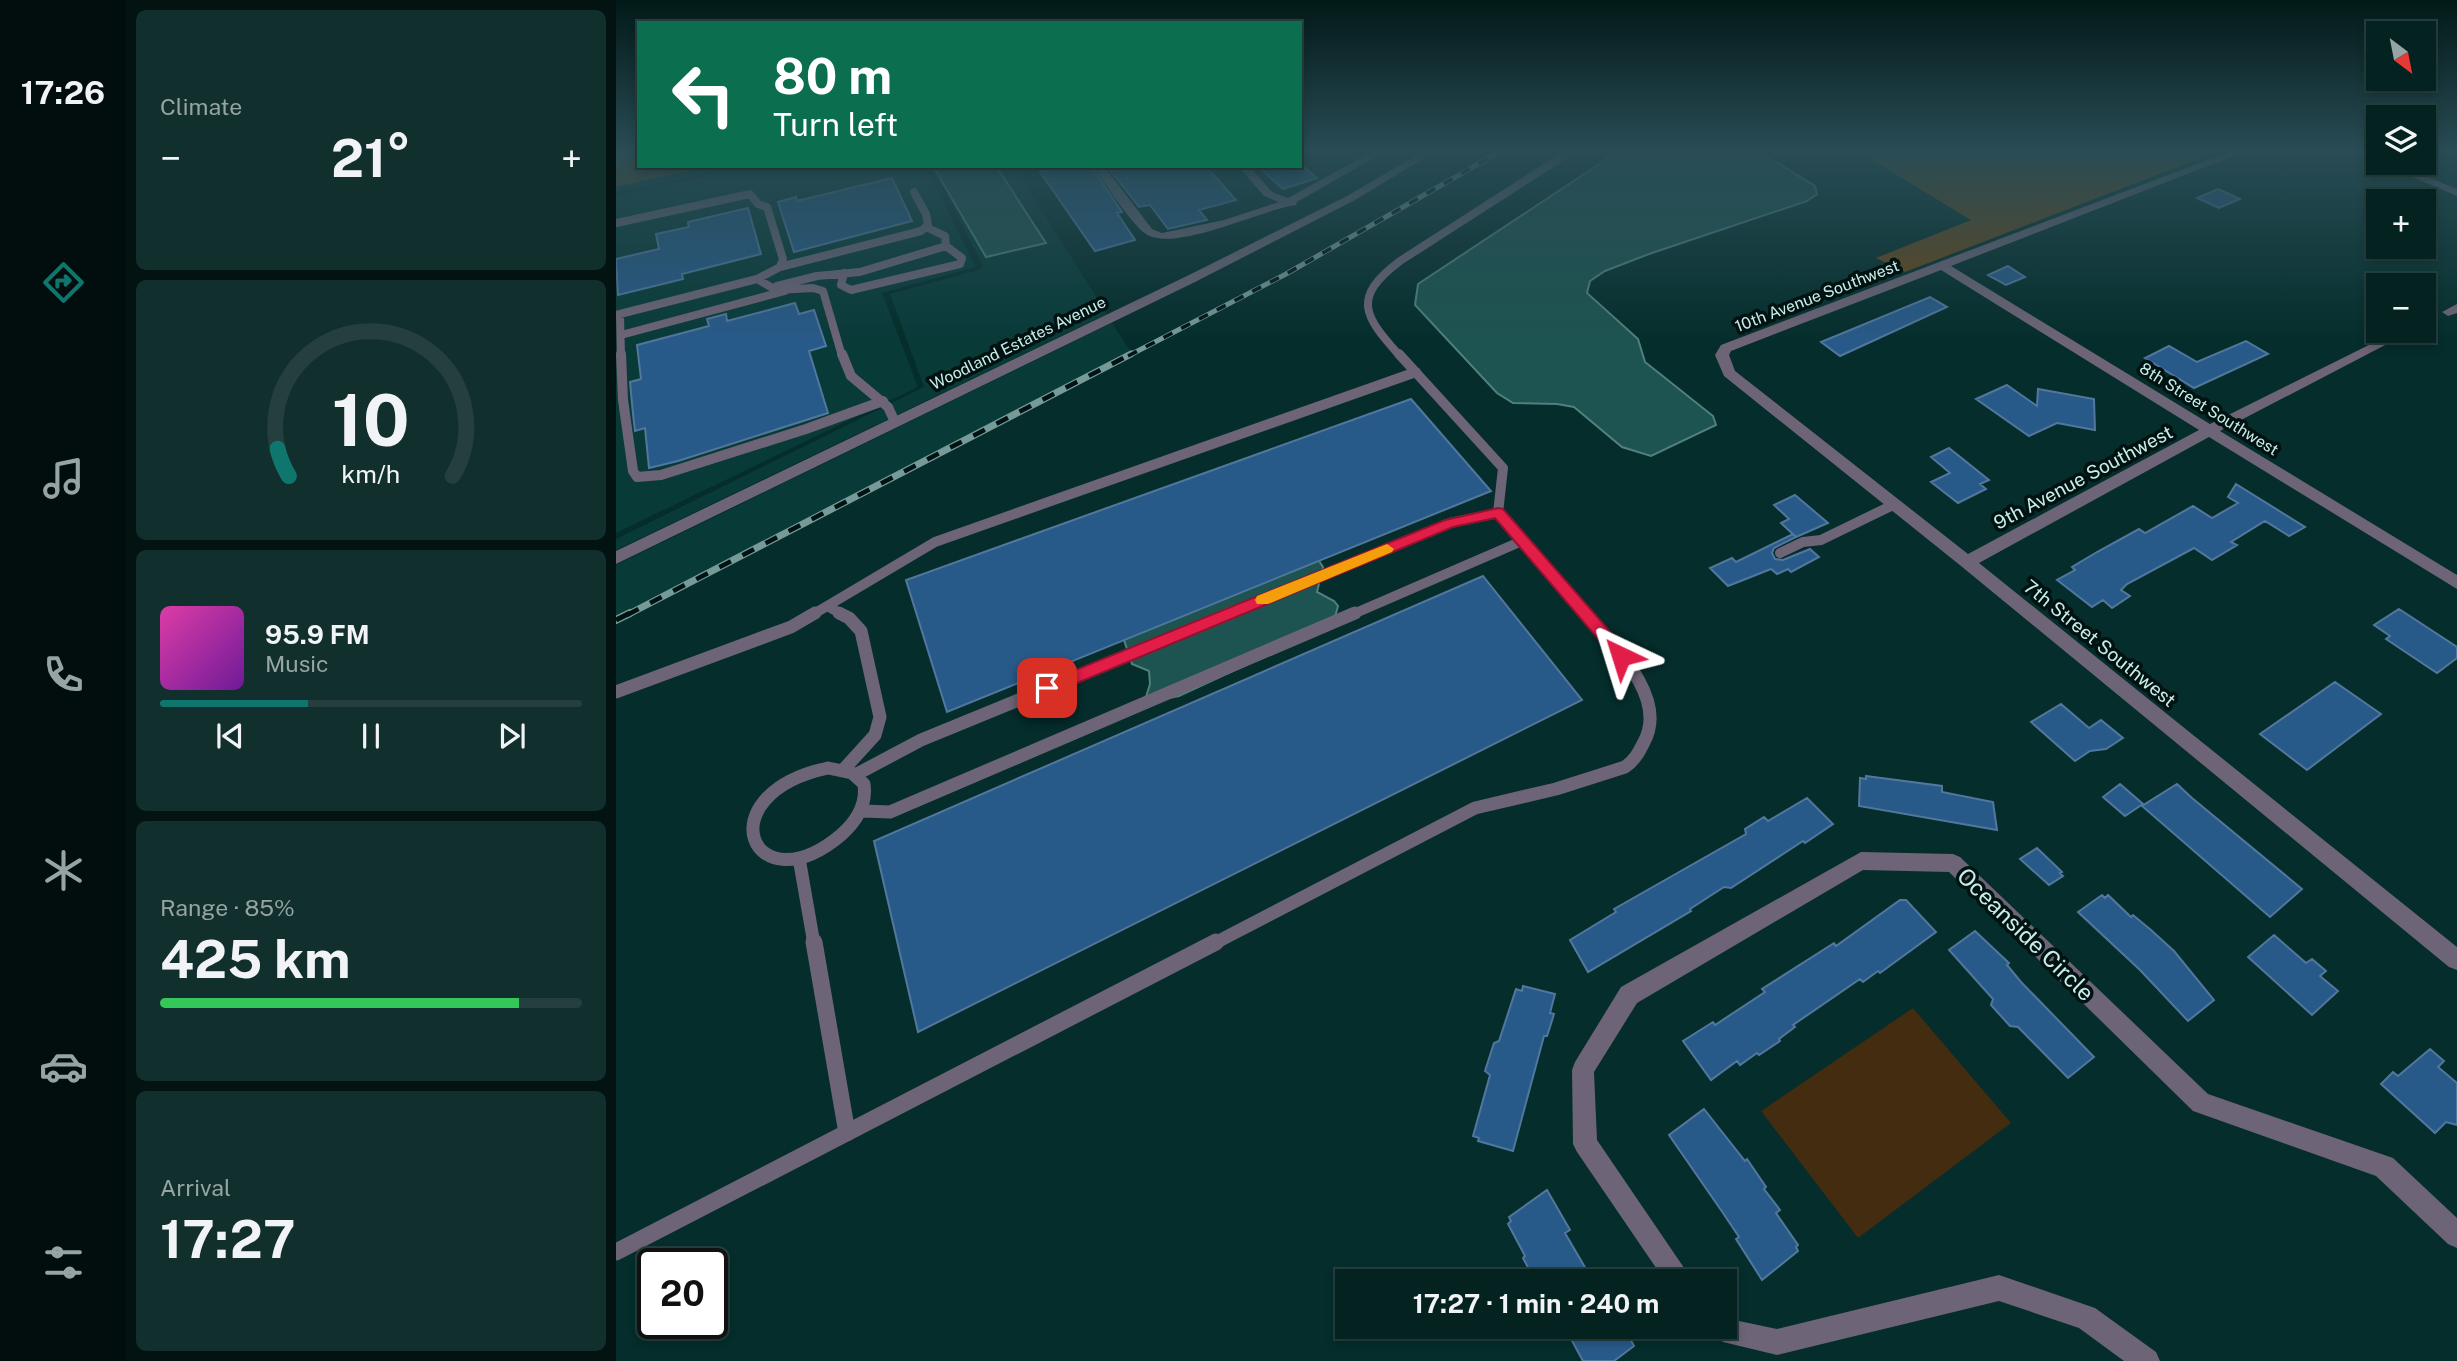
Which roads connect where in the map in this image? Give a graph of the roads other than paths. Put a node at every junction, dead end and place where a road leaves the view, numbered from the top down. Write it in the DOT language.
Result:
graph roads {
  1 [pos="655,215"];
  2 [pos="769,215"];
  3 [pos="926,215"];
  4 [pos="1135,215"];
  5 [pos="1252,215"];
  6 [pos="1302,215"];
  7 [pos="1318,215"];
  8 [pos="1472,215"];
  9 [pos="2074,215"];
  10 [pos="1310,218"];
  11 [pos="616,223"];
  12 [pos="926,227"];
  13 [pos="946,246"];
  14 [pos="1941,265"];
  15 [pos="780,267"];
  16 [pos="844,273"];
  17 [pos="757,279"];
  18 [pos="772,288"];
  19 [pos="792,289"];
  20 [pos="618,314"];
  21 [pos="621,335"];
  22 [pos="2382,343"];
  23 [pos="1722,355"];
  24 [pos="1416,372"];
  25 [pos="883,401"];
  26 [pos="895,422"];
  27 [pos="2210,430"];
  28 [pos="1895,504"];
  29 [pos="1498,513"];
  30 [pos="1522,541"];
  31 [pos="1780,553"];
  32 [pos="616,558"];
  33 [pos="1967,562"];
  34 [pos="2457,583"];
  35 [pos="829,607"];
  36 [pos="616,692"];
  37 [pos="850,772"];
  38 [pos="863,811"];
  39 [pos="799,858"];
  40 [pos="2457,960"];
  41 [pos="847,1133"];
  42 [pos="2457,1235"];
  43 [pos="616,1252"];
  44 [pos="1672,1269"];
  45 [pos="1737,1334"];
  46 [pos="2147,1361"];
  1 -- 11 [label="lane"];
  2 -- 15 [label="lane"];
  3 -- 12 [label="lane"];
  4 -- 5 [label="street"];
  6 -- 10 [label="street"];
  7 -- 10 [label="street, Woodland Estates Avenue"];
  8 -- 24 [label="lane"];
  9 -- 14 [label="street, 10th Avenue Southwest"];
  10 -- 26 [label="street, Woodland Estates Avenue"];
  12 -- 13 [label="lane"];
  12 -- 15 [label="lane"];
  13 -- 16 [label="lane"];
  13 -- 16 [label="lane"];
  14 -- 23 [label="street, 10th Avenue Southwest"];
  14 -- 27 [label="street, 8th Street Southwest"];
  15 -- 17 [label="lane"];
  16 -- 18 [label="lane"];
  17 -- 18 [label="lane"];
  17 -- 20 [label="lane"];
  18 -- 19 [label="lane"];
  19 -- 21 [label="lane"];
  19 -- 25 [label="lane"];
  20 -- 21 [label="lane"];
  21 -- 25 [label="lane"];
  22 -- 27 [label="street, 9th Avenue Southwest"];
  23 -- 28 [label="street, 7th Street Southwest"];
  24 -- 29 [label="lane"];
  24 -- 35 [label="lane"];
  25 -- 26 [label="lane"];
  26 -- 32 [label="street, Woodland Estates Avenue"];
  27 -- 33 [label="street, 9th Avenue Southwest"];
  27 -- 34 [label="street, 8th Street Southwest"];
  28 -- 31 [label="lane"];
  28 -- 33 [label="street, 7th Street Southwest"];
  29 -- 30 [label="lane"];
  29 -- 37 [label="lane"];
  30 -- 38 [label="lane"];
  30 -- 41 [label="lane"];
  33 -- 40 [label="street, 7th Street Southwest"];
  35 -- 36 [label="lane"];
  35 -- 37 [label="lane"];
  37 -- 38 [label="lane"];
  37 -- 39 [label="lane"];
  38 -- 39 [label="lane"];
  39 -- 41 [label="lane"];
  41 -- 43 [label="lane"];
  42 -- 44 [label="street, Oceanside Circle"];
  45 -- 46 [label="street"];
}
